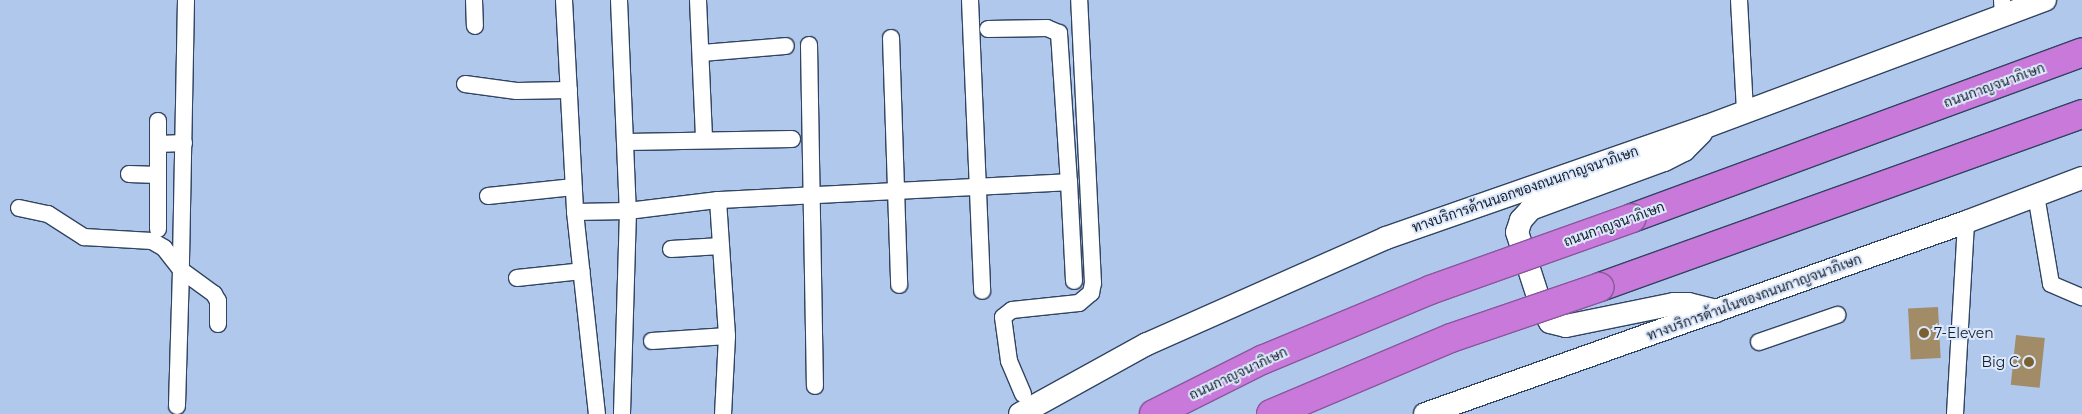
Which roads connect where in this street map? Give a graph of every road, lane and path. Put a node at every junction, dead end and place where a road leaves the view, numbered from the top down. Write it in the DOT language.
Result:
graph roads {
  1 [pos="186,0"];
  2 [pos="474,0"];
  3 [pos="564,0"];
  4 [pos="619,0"];
  5 [pos="698,0"];
  6 [pos="970,0"];
  7 [pos="1079,0"];
  8 [pos="1739,0"];
  9 [pos="2045,0"];
  10 [pos="2003,8"];
  11 [pos="475,26"];
  12 [pos="988,30"];
  13 [pos="891,38"];
  14 [pos="786,46"];
  15 [pos="809,46"];
  16 [pos="2082,52"];
  17 [pos="701,53"];
  18 [pos="465,84"];
  19 [pos="569,90"];
  20 [pos="1745,112"];
  21 [pos="2082,114"];
  22 [pos="158,121"];
  23 [pos="1705,127"];
  24 [pos="792,139"];
  25 [pos="704,140"];
  26 [pos="627,142"];
  27 [pos="184,143"];
  28 [pos="158,144"];
  29 [pos="129,174"];
  30 [pos="158,175"];
  31 [pos="2082,178"];
  32 [pos="1069,182"];
  33 [pos="574,186"];
  34 [pos="977,188"];
  35 [pos="896,193"];
  36 [pos="810,195"];
  37 [pos="488,196"];
  38 [pos="2036,196"];
  39 [pos="718,200"];
  40 [pos="19,208"];
  41 [pos="628,211"];
  42 [pos="575,212"];
  43 [pos="1966,222"];
  44 [pos="158,229"];
  45 [pos="721,246"];
  46 [pos="671,249"];
  47 [pos="181,270"];
  48 [pos="582,271"];
  49 [pos="517,278"];
  50 [pos="1074,282"];
  51 [pos="899,285"];
  52 [pos="982,291"];
  53 [pos="2078,291"];
  54 [pos="1716,311"];
  55 [pos="1837,315"];
  56 [pos="218,324"];
  57 [pos="727,336"];
  58 [pos="652,341"];
  59 [pos="1759,342"];
  60 [pos="815,386"];
  61 [pos="1022,404"];
  62 [pos="178,406"];
  63 [pos="597,414"];
  64 [pos="622,414"];
  65 [pos="723,414"];
  66 [pos="1154,414"];
  67 [pos="1271,414"];
  68 [pos="1425,414"];
  69 [pos="1955,414"];
  1 -- 27 [label="street"];
  2 -- 11 [label="street"];
  3 -- 19 [label="street"];
  4 -- 26 [label="street"];
  5 -- 17 [label="street"];
  6 -- 34 [label="street"];
  7 -- 61 [label="street"];
  8 -- 20 [label="street"];
  9 -- 10 [label="main road, ทางบริการด้านนอกของถนนกาญจนาภิเษก"];
  10 -- 20 [label="main road, ทางบริการด้านนอกของถนนกาญจนาภิเษก"];
  12 -- 32 [label="street"];
  13 -- 35 [label="street"];
  14 -- 17 [label="street"];
  15 -- 36 [label="street"];
  16 -- 66 [label="highway, ถนนกาญจนาภิเษก, bridge"];
  17 -- 25 [label="street"];
  18 -- 19 [label="street"];
  19 -- 33 [label="street"];
  20 -- 23 [label="main road, ทางบริการด้านนอกของถนนกาญจนาภิเษก"];
  21 -- 67 [label="highway, bridge"];
  22 -- 28 [label="street"];
  23 -- 54 [label="main road"];
  23 -- 61 [label="main road, ทางบริการด้านนอกของถนนกาญจนาภิเษก"];
  24 -- 25 [label="street"];
  25 -- 26 [label="street"];
  26 -- 41 [label="street"];
  27 -- 28 [label="street"];
  27 -- 47 [label="street"];
  28 -- 30 [label="street"];
  29 -- 30 [label="street"];
  30 -- 44 [label="street"];
  31 -- 38 [label="main road, ทางบริการด้านในของถนนกาญจนาภิเษก"];
  32 -- 34 [label="street"];
  32 -- 50 [label="street"];
  33 -- 37 [label="street"];
  33 -- 42 [label="street"];
  34 -- 35 [label="street"];
  34 -- 52 [label="street"];
  35 -- 36 [label="street"];
  35 -- 51 [label="street"];
  36 -- 39 [label="street"];
  36 -- 60 [label="street"];
  38 -- 43 [label="main road, ทางบริการด้านในของถนนกาญจนาภิเษก"];
  38 -- 53 [label="street"];
  39 -- 41 [label="street"];
  39 -- 45 [label="street"];
  40 -- 47 [label="street"];
  41 -- 42 [label="street"];
  41 -- 64 [label="street"];
  42 -- 48 [label="street"];
  43 -- 54 [label="main road, ทางบริการด้านในของถนนกาญจนาภิเษก"];
  43 -- 69 [label="street"];
  45 -- 46 [label="street"];
  45 -- 57 [label="street"];
  47 -- 56 [label="street"];
  47 -- 62 [label="street"];
  48 -- 49 [label="street"];
  48 -- 63 [label="street"];
  54 -- 68 [label="main road, ทางบริการด้านในของถนนกาญจนาภิเษก"];
  55 -- 59 [label="street"];
  57 -- 58 [label="street"];
  57 -- 65 [label="street"];
}
